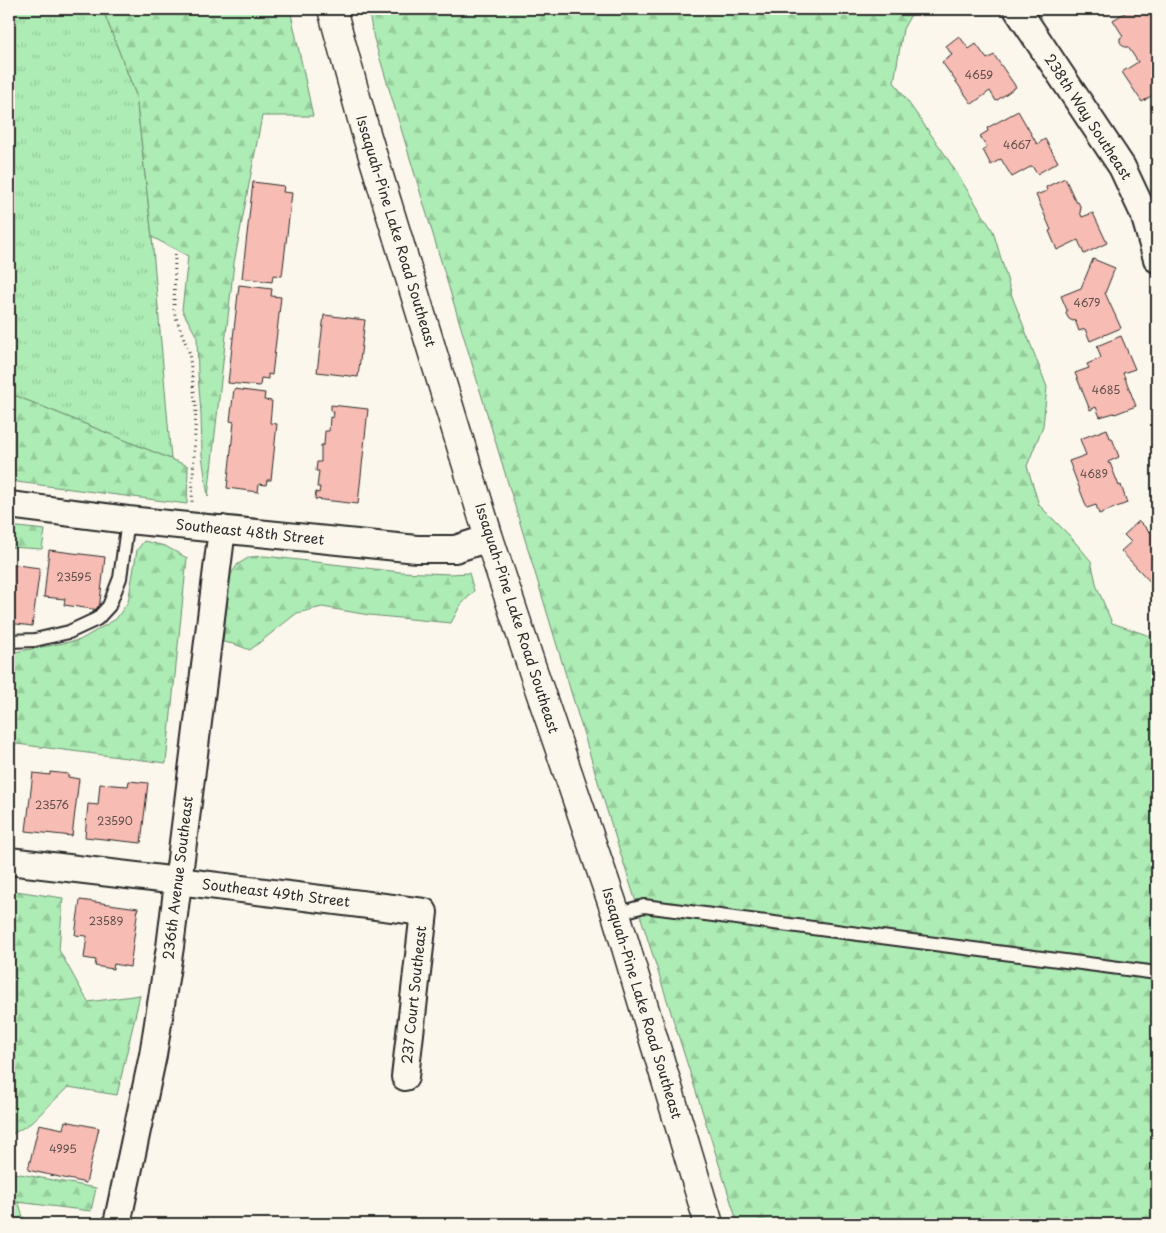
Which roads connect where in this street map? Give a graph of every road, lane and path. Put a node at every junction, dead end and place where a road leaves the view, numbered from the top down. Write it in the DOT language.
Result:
graph roads {
  1 [pos="332,9"];
  2 [pos="1017,9"];
  3 [pos="175,254"];
  4 [pos="1157,259"];
  5 [pos="9,505"];
  6 [pos="128,520"];
  7 [pos="192,526"];
  8 [pos="222,529"];
  9 [pos="490,538"];
  10 [pos="9,641"];
  11 [pos="9,861"];
  12 [pos="178,881"];
  13 [pos="424,912"];
  14 [pos="616,914"];
  15 [pos="1157,973"];
  16 [pos="405,1077"];
  17 [pos="116,1224"];
  18 [pos="709,1224"];
  1 -- 9 [label="main road, Issaquah-Pine Lake Road Southeast"];
  2 -- 4 [label="street, 238th Way Southeast"];
  3 -- 7 [label="path"];
  5 -- 6 [label="street, Southeast 48th Street"];
  6 -- 7 [label="street, Southeast 48th Street"];
  6 -- 10 [label="lane"];
  7 -- 8 [label="street, Southeast 48th Street"];
  8 -- 9 [label="street, Southeast 48th Street"];
  8 -- 12 [label="street, 236th Avenue Southeast"];
  9 -- 14 [label="main road, Issaquah-Pine Lake Road Southeast"];
  11 -- 12 [label="street, Southeast 49th Street"];
  12 -- 13 [label="street, Southeast 49th Street"];
  12 -- 17 [label="street, 236th Avenue Southeast"];
  13 -- 16 [label="street, 237 Court Southeast"];
  14 -- 15 [label="lane"];
  14 -- 18 [label="main road, Issaquah-Pine Lake Road Southeast"];
}
